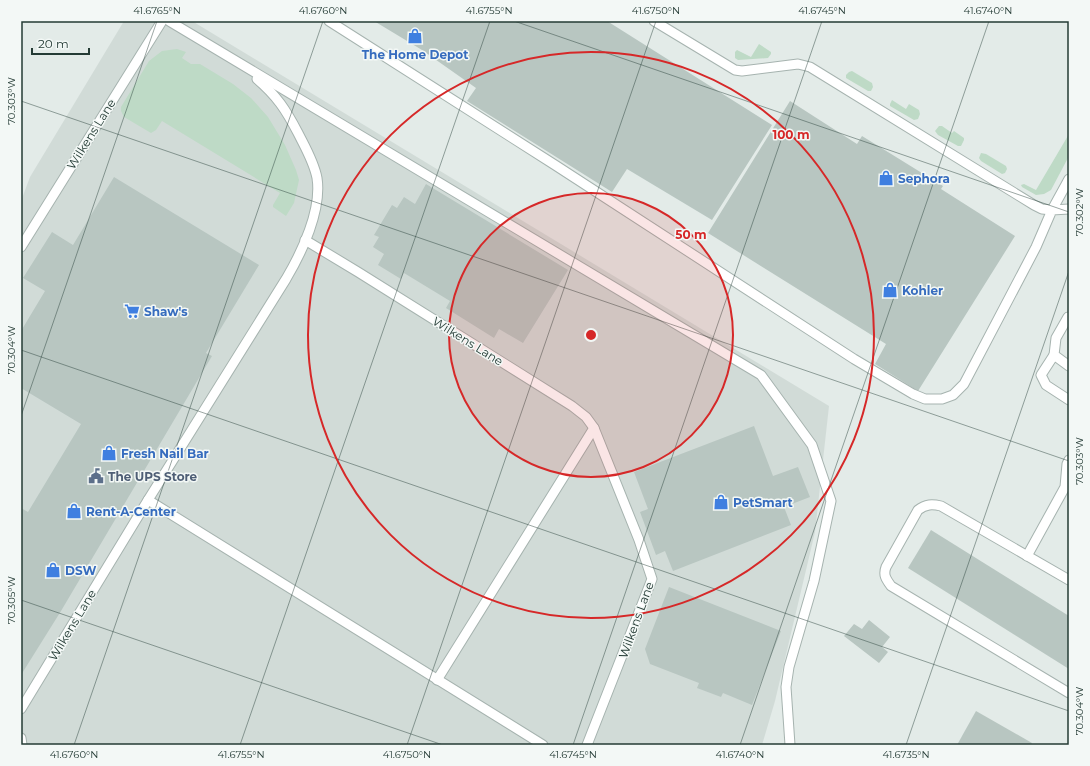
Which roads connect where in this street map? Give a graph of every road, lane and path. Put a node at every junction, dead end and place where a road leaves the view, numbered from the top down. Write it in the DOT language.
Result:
graph roads {
  1 [pos="162,21"];
  2 [pos="169,21"];
  3 [pos="329,21"];
  4 [pos="654,21"];
  5 [pos="233,60"];
  6 [pos="1069,179"];
  7 [pos="1069,209"];
  8 [pos="1052,210"];
  9 [pos="305,240"];
  10 [pos="21,247"];
  11 [pos="1069,317"];
  12 [pos="1054,355"];
  13 [pos="1069,366"];
  14 [pos="1069,400"];
  15 [pos="594,428"];
  16 [pos="1069,460"];
  17 [pos="148,500"];
  18 [pos="1027,556"];
  19 [pos="1069,580"];
  20 [pos="437,680"];
  21 [pos="1069,693"];
  22 [pos="21,709"];
  23 [pos="21,738"];
  24 [pos="22,745"];
  25 [pos="543,745"];
  26 [pos="587,745"];
  27 [pos="790,745"];
  1 -- 10 [label="lane, Wilkens Lane"];
  2 -- 5 [label="lane"];
  3 -- 8 [label="lane"];
  4 -- 8 [label="lane"];
  5 -- 9 [label="lane"];
  5 -- 27 [label="lane"];
  6 -- 8 [label="lane"];
  7 -- 8 [label="lane"];
  9 -- 15 [label="lane, Wilkens Lane"];
  9 -- 17 [label="lane, Wilkens Lane"];
  11 -- 12 [label="lane"];
  12 -- 13 [label="lane"];
  12 -- 14 [label="lane"];
  15 -- 20 [label="lane"];
  15 -- 26 [label="lane, Wilkens Lane"];
  16 -- 18 [label="lane"];
  17 -- 20 [label="lane"];
  17 -- 22 [label="lane, Wilkens Lane"];
  18 -- 19 [label="lane"];
  18 -- 21 [label="lane"];
  20 -- 25 [label="lane"];
  23 -- 24 [label="lane"];
}
